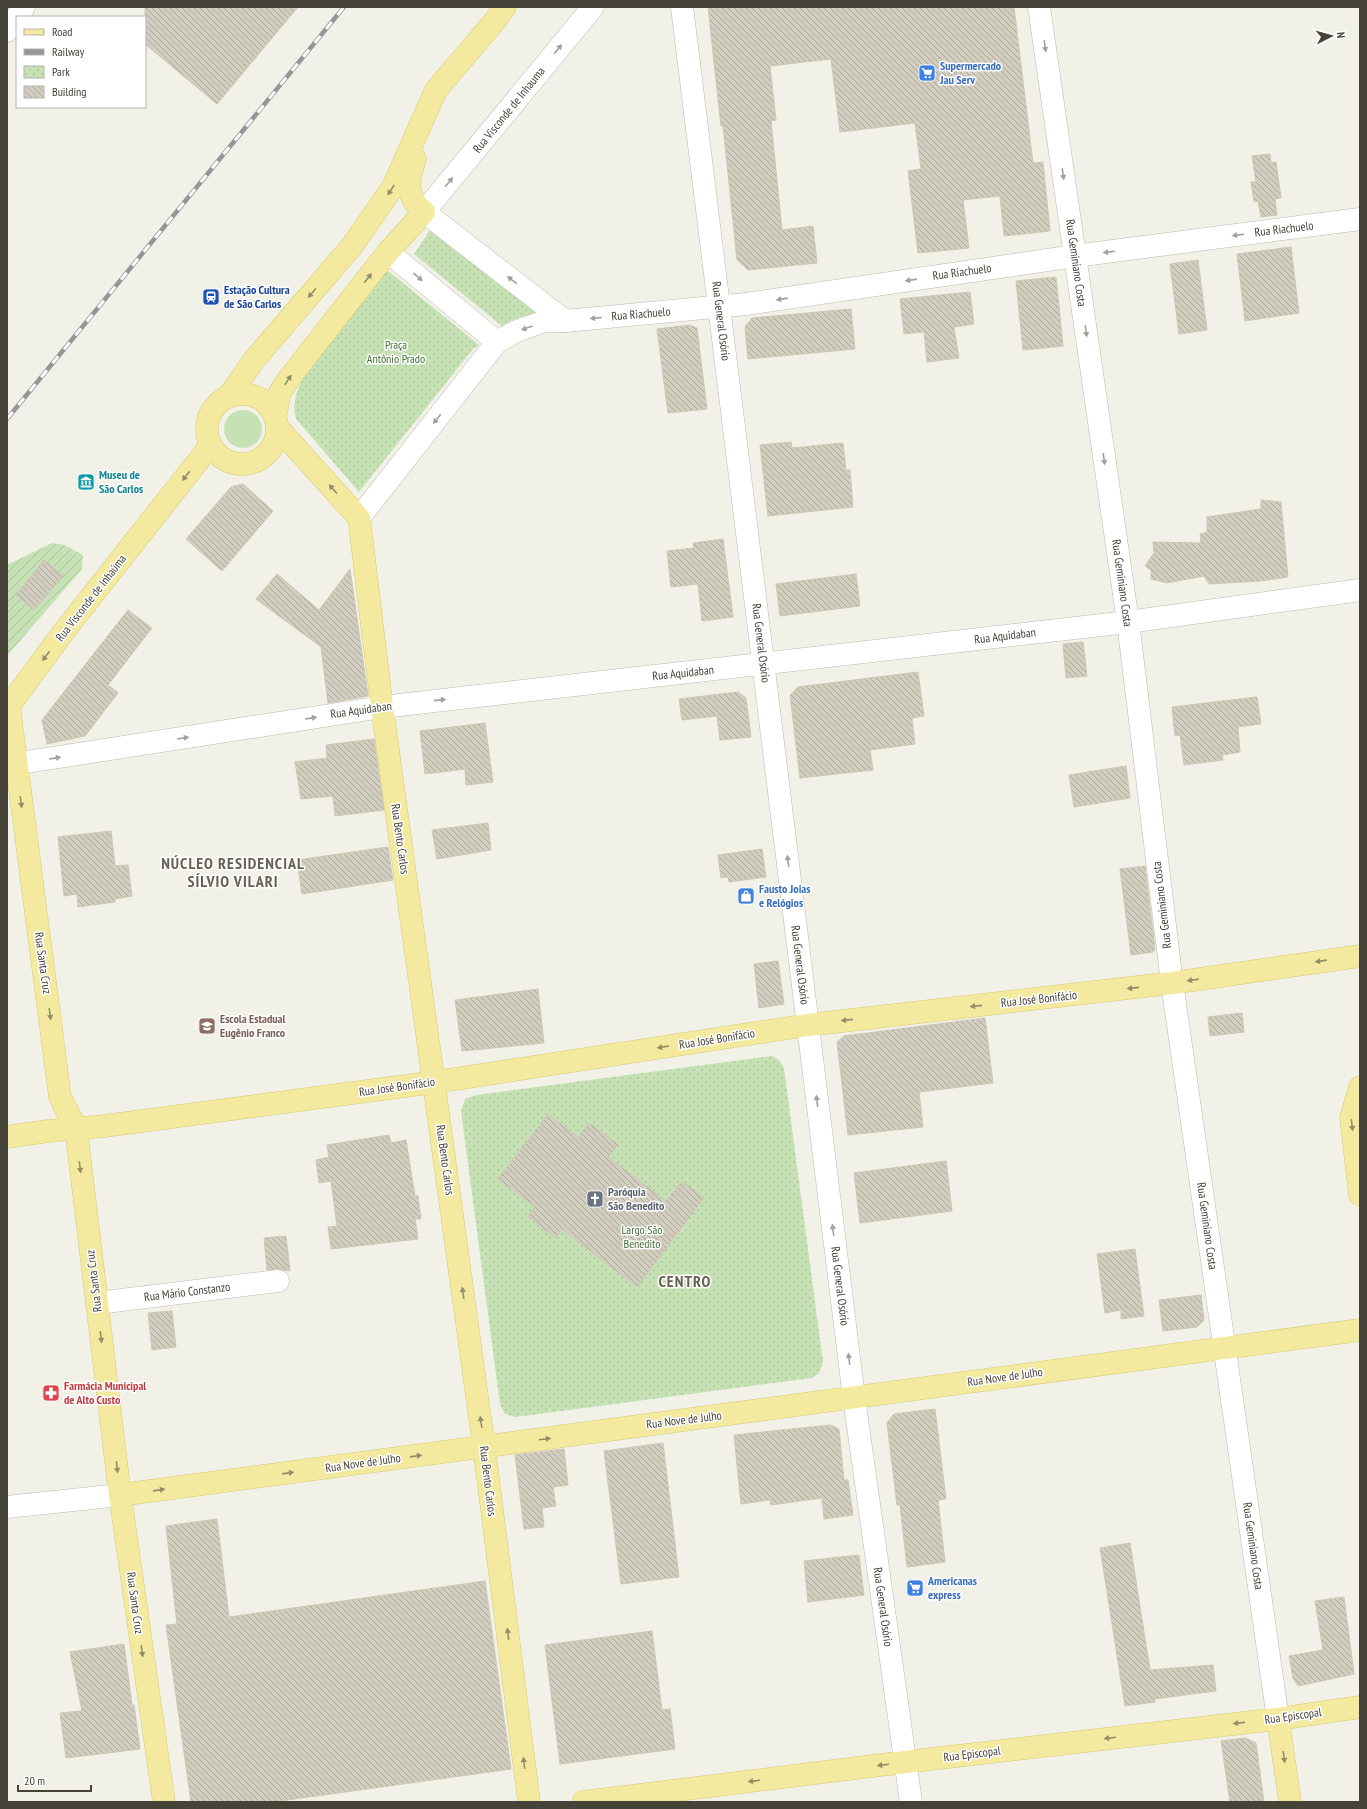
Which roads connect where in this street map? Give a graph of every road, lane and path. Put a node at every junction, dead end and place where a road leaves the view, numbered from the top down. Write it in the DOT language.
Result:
graph roads {
  1 [pos="24,7"];
  2 [pos="505,7"];
  3 [pos="593,7"];
  4 [pos="682,7"];
  5 [pos="1039,7"];
  6 [pos="18,16"];
  7 [pos="16,18"];
  8 [pos="7,31"];
  9 [pos="423,116"];
  10 [pos="424,212"];
  11 [pos="1360,219"];
  12 [pos="388,252"];
  13 [pos="1075,256"];
  14 [pos="719,307"];
  15 [pos="564,321"];
  16 [pos="497,342"];
  17 [pos="229,396"];
  18 [pos="276,422"];
  19 [pos="210,446"];
  20 [pos="359,518"];
  21 [pos="1360,590"];
  22 [pos="1128,622"];
  23 [pos="763,664"];
  24 [pos="382,707"];
  25 [pos="12,764"];
  26 [pos="1360,956"];
  27 [pos="1172,983"];
  28 [pos="808,1025"];
  29 [pos="435,1082"];
  30 [pos="1360,1087"];
  31 [pos="76,1128"];
  32 [pos="7,1137"];
  33 [pos="1360,1195"];
  34 [pos="278,1281"];
  35 [pos="97,1303"];
  36 [pos="1360,1330"];
  37 [pos="1225,1348"];
  38 [pos="854,1398"];
  39 [pos="484,1447"];
  40 [pos="120,1495"];
  41 [pos="7,1507"];
  42 [pos="1360,1707"];
  43 [pos="1278,1719"];
  44 [pos="905,1762"];
  45 [pos="164,1802"];
  46 [pos="529,1802"];
  47 [pos="583,1802"];
  48 [pos="911,1802"];
  49 [pos="1290,1802"];
  1 -- 6 [label="street"];
  2 -- 9 [label="main road"];
  10 -- 3 [label="street, Rua Visconde de Inhauma, one-way"];
  4 -- 14 [label="street, Rua General Osório"];
  5 -- 13 [label="street, Rua Geminiano Costa, one-way"];
  7 -- 8 [label="street"];
  9 -- 10 [label="main road"];
  9 -- 17 [label="main road, one-way"];
  10 -- 12 [label="main road"];
  15 -- 10 [label="street, one-way"];
  11 -- 13 [label="street, Rua Riachuelo, one-way"];
  12 -- 16 [label="street, one-way"];
  18 -- 12 [label="main road, one-way"];
  13 -- 14 [label="street, Rua Riachuelo, one-way"];
  13 -- 22 [label="street, Rua Geminiano Costa, one-way"];
  14 -- 15 [label="street, Rua Riachuelo, one-way"];
  14 -- 23 [label="street, Rua General Osório"];
  15 -- 16 [label="street, one-way"];
  16 -- 20 [label="street, one-way"];
  17 -- 18 [label="main road"];
  17 -- 19 [label="main road"];
  18 -- 19 [label="main road"];
  20 -- 18 [label="main road, one-way"];
  19 -- 25 [label="main road, Rua Visconde de Inhaúma, one-way"];
  20 -- 24 [label="main road, Rua Bento Carlos"];
  21 -- 22 [label="street, Rua Aquidaban"];
  22 -- 23 [label="street, Rua Aquidaban"];
  22 -- 27 [label="street, Rua Geminiano Costa"];
  24 -- 23 [label="street, Rua Aquidaban, one-way"];
  28 -- 23 [label="street, Rua General Osório, one-way"];
  25 -- 24 [label="street, Rua Aquidaban, one-way"];
  24 -- 29 [label="main road, Rua Bento Carlos"];
  25 -- 31 [label="main road, Rua Santa Cruz, one-way"];
  26 -- 27 [label="main road, Rua José Bonifácio, one-way"];
  27 -- 28 [label="main road, Rua José Bonifácio, one-way"];
  27 -- 37 [label="street, Rua Geminiano Costa"];
  28 -- 29 [label="main road, Rua José Bonifácio, one-way"];
  38 -- 28 [label="street, Rua General Osório, one-way"];
  29 -- 31 [label="main road, Rua José Bonifácio"];
  39 -- 29 [label="main road, Rua Bento Carlos, one-way"];
  30 -- 33 [label="main road, one-way"];
  31 -- 32 [label="main road, Rua José Bonifácio"];
  31 -- 35 [label="main road, Rua Santa Cruz, one-way"];
  34 -- 35 [label="street, Rua Mário Constanzo"];
  35 -- 40 [label="main road, Rua Santa Cruz, one-way"];
  36 -- 37 [label="main road, Rua Nove de Julho"];
  37 -- 38 [label="main road, Rua Nove de Julho"];
  37 -- 43 [label="street, Rua Geminiano Costa"];
  39 -- 38 [label="main road, Rua Nove de Julho, one-way"];
  38 -- 44 [label="street, Rua General Osório"];
  40 -- 39 [label="main road, Rua Nove de Julho, one-way"];
  46 -- 39 [label="main road, Rua Bento Carlos, one-way"];
  40 -- 41 [label="street, Rua Nove de Julho"];
  40 -- 45 [label="main road, Rua Santa Cruz, one-way"];
  42 -- 43 [label="main road, Rua Episcopal"];
  43 -- 44 [label="main road, Rua Episcopal, one-way"];
  43 -- 49 [label="main road, Rua Geminiano Costa, one-way"];
  44 -- 47 [label="main road, Rua Episcopal, one-way"];
  44 -- 48 [label="street, Rua General Osório"];
}
